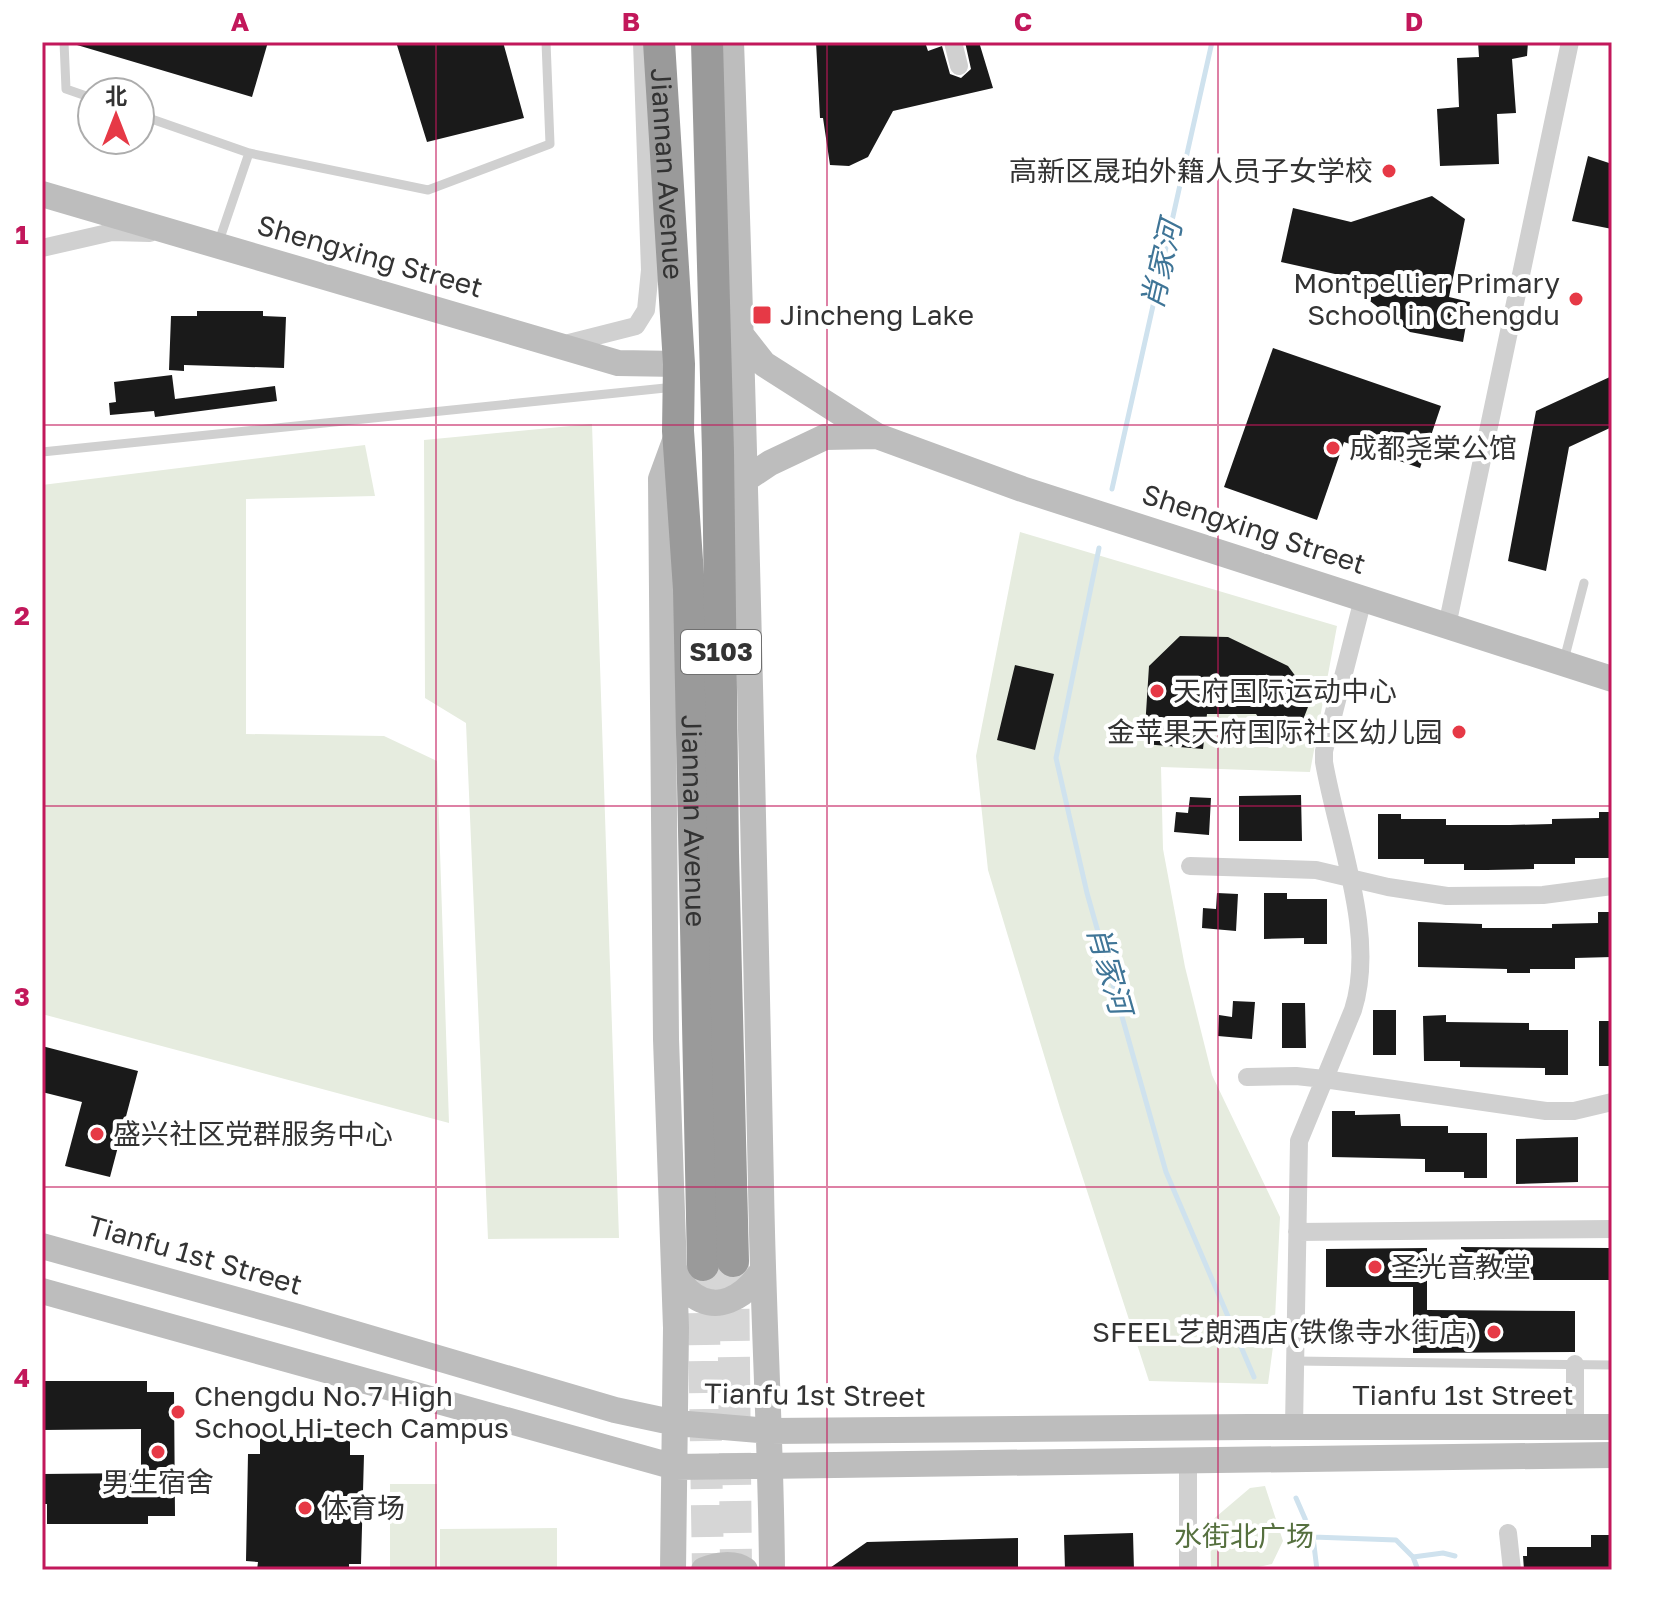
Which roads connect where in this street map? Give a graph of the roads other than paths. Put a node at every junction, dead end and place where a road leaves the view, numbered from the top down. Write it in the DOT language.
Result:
graph roads {
  1 [pos="64,42"];
  2 [pos="546,42"];
  3 [pos="642,42"];
  4 [pos="659,42"];
  5 [pos="707,42"];
  6 [pos="731,42"];
  7 [pos="953,42"];
  8 [pos="1570,42"];
  9 [pos="959,66"];
  10 [pos="76,92"];
  11 [pos="156,121"];
  12 [pos="249,153"];
  13 [pos="42,194"];
  14 [pos="185,236"];
  15 [pos="218,244"];
  16 [pos="42,248"];
  17 [pos="742,336"];
  18 [pos="561,345"];
  19 [pos="679,375"];
  20 [pos="877,436"];
  21 [pos="42,452"];
  22 [pos="746,479"];
  23 [pos="1584,583"];
  24 [pos="1363,599"];
  25 [pos="1447,626"];
  26 [pos="1563,663"];
  27 [pos="1612,679"];
  28 [pos="1190,866"];
  29 [pos="1348,876"];
  30 [pos="1612,886"];
  31 [pos="1247,1077"];
  32 [pos="1324,1079"];
  33 [pos="1612,1102"];
  34 [pos="1612,1229"];
  35 [pos="1297,1232"];
  36 [pos="42,1246"];
  37 [pos="718,1267"];
  38 [pos="42,1291"];
  39 [pos="1295,1361"];
  40 [pos="1575,1364"];
  41 [pos="1612,1365"];
  42 [pos="676,1423"];
  43 [pos="1294,1427"];
  44 [pos="1575,1427"];
  45 [pos="1612,1427"];
  46 [pos="770,1431"];
  47 [pos="1612,1455"];
  48 [pos="1188,1460"];
  49 [pos="675,1467"];
  50 [pos="771,1467"];
  51 [pos="1508,1533"];
  52 [pos="673,1570"];
  53 [pos="704,1570"];
  54 [pos="745,1570"];
  55 [pos="772,1570"];
  56 [pos="1188,1570"];
  57 [pos="1512,1570"];
  1 -- 10 [label="lane"];
  2 -- 12 [label="lane"];
  3 -- 18 [label="street"];
  4 -- 19 [label="highway, Jiannan Avenue / S103"];
  5 -- 37 [label="highway, Jiannan Avenue / S103"];
  6 -- 17 [label="main road"];
  7 -- 9 [label="street"];
  8 -- 25 [label="street"];
  11 -- 12 [label="lane"];
  12 -- 15 [label="lane"];
  13 -- 14 [label="main road"];
  14 -- 15 [label="main road, Shengxing Street"];
  14 -- 16 [label="street, Shengxing Street"];
  15 -- 18 [label="main road, Shengxing Street"];
  17 -- 20 [label="main road"];
  17 -- 22 [label="main road"];
  18 -- 19 [label="main road, Shengxing Street"];
  19 -- 21 [label="lane"];
  19 -- 37 [label="highway, Jiannan Avenue / S103"];
  20 -- 22 [label="main road"];
  20 -- 24 [label="main road, Shengxing Street"];
  22 -- 37 [label="main road"];
  23 -- 26 [label="lane"];
  24 -- 25 [label="main road, Shengxing Street"];
  24 -- 29 [label="street"];
  25 -- 26 [label="main road, Shengxing Street"];
  26 -- 27 [label="main road, Shengxing Street"];
  28 -- 29 [label="street"];
  29 -- 30 [label="street"];
  29 -- 32 [label="street"];
  31 -- 32 [label="street"];
  32 -- 33 [label="street"];
  32 -- 35 [label="street"];
  34 -- 35 [label="street"];
  35 -- 39 [label="street"];
  36 -- 42 [label="main road, Tianfu 1st Street"];
  37 -- 42 [label="main road"];
  37 -- 46 [label="main road"];
  38 -- 49 [label="main road"];
  39 -- 40 [label="lane"];
  39 -- 43 [label="street"];
  40 -- 41 [label="lane"];
  40 -- 44 [label="street"];
  42 -- 46 [label="main road, Tianfu 1st Street"];
  42 -- 49 [label="main road"];
  43 -- 44 [label="main road, Tianfu 1st Street"];
  43 -- 46 [label="main road, Tianfu 1st Street"];
  44 -- 45 [label="main road, Tianfu 1st Street"];
  46 -- 50 [label="main road"];
  47 -- 48 [label="main road"];
  48 -- 50 [label="main road"];
  48 -- 56 [label="street"];
  49 -- 50 [label="main road"];
  49 -- 52 [label="main road"];
  50 -- 55 [label="main road"];
  51 -- 57 [label="street"];
  53 -- 54 [label="main road"];
}
